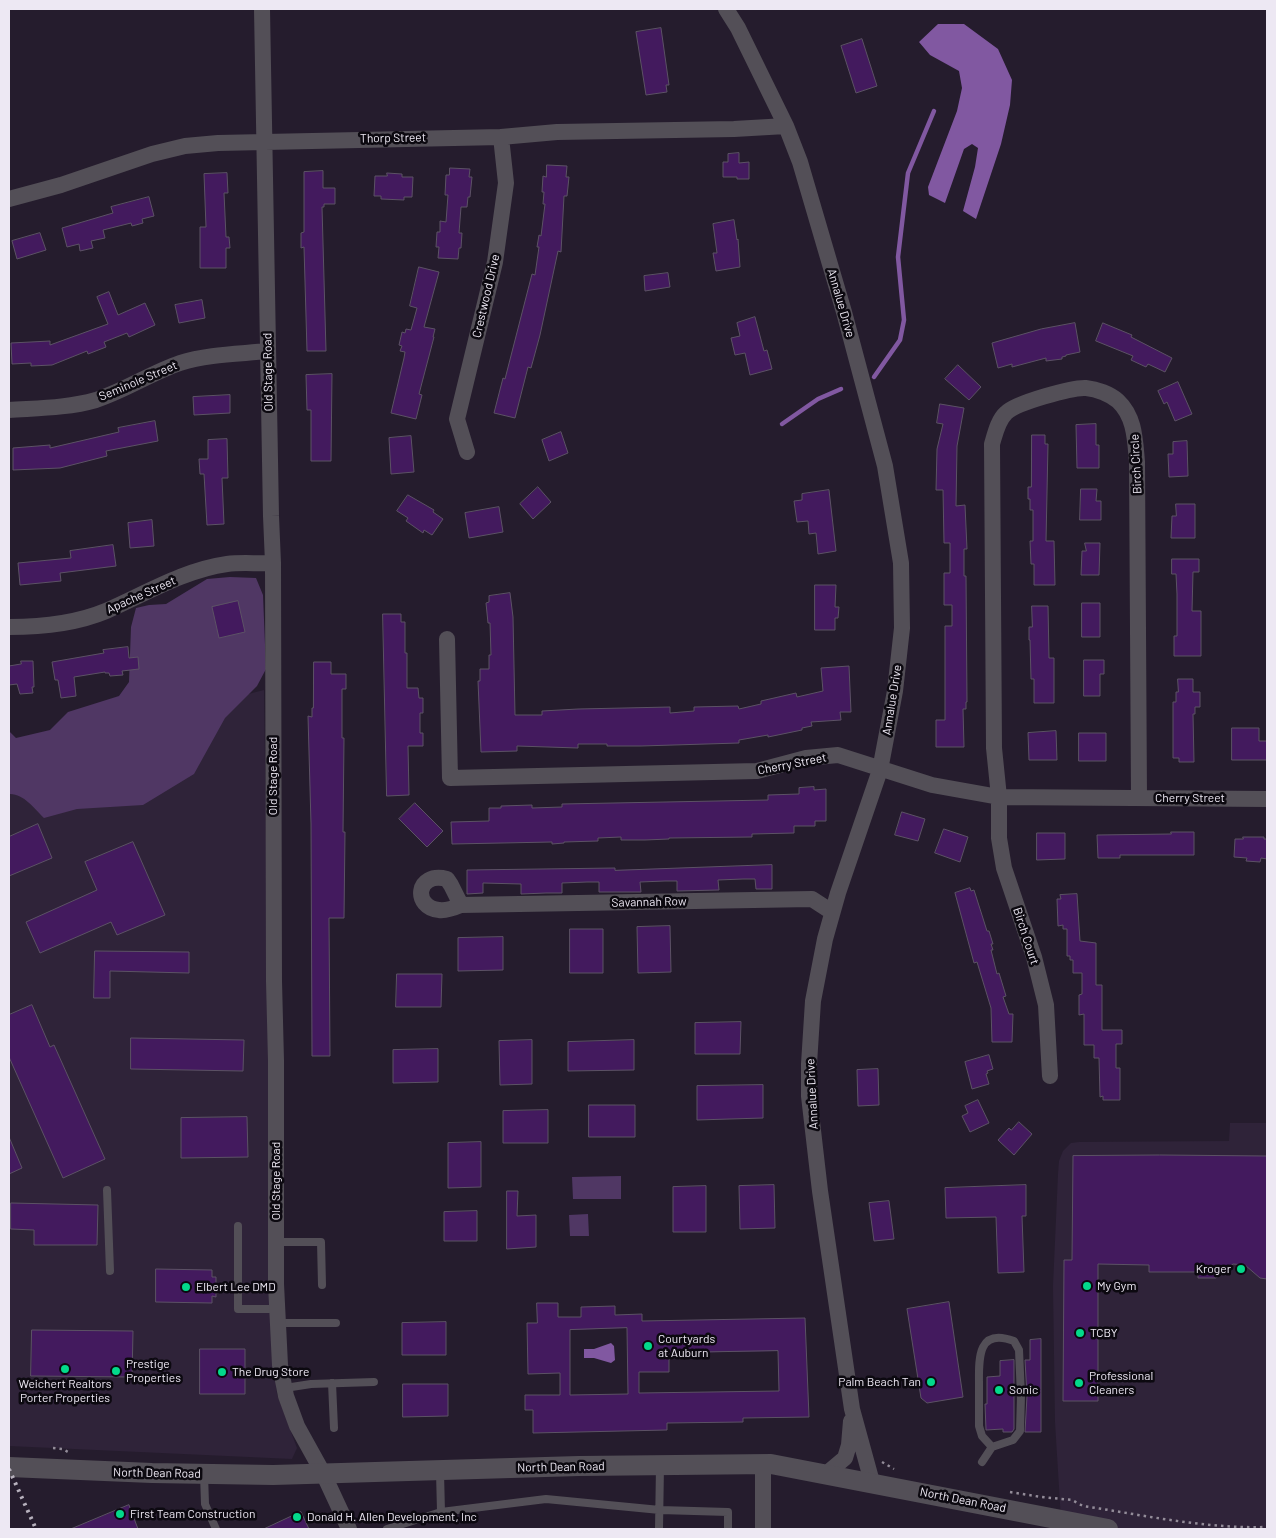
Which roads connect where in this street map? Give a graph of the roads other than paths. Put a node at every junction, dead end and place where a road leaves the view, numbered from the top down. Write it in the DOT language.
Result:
graph roads {
  1 [pos="262,9"];
  2 [pos="726,9"];
  3 [pos="786,126"];
  4 [pos="502,137"];
  5 [pos="265,142"];
  6 [pos="9,199"];
  7 [pos="268,352"];
  8 [pos="9,410"];
  9 [pos="467,452"];
  10 [pos="273,563"];
  11 [pos="9,627"];
  12 [pos="447,639"];
  13 [pos="880,770"];
  14 [pos="998,797"];
  15 [pos="1139,798"];
  16 [pos="1267,799"];
  17 [pos="461,905"];
  18 [pos="832,912"];
  19 [pos="1050,1076"];
  20 [pos="107,1190"];
  21 [pos="238,1226"];
  22 [pos="276,1242"];
  23 [pos="110,1271"];
  24 [pos="322,1285"];
  25 [pos="277,1316"];
  26 [pos="336,1323"];
  27 [pos="374,1382"];
  28 [pos="332,1383"];
  29 [pos="285,1388"];
  30 [pos="852,1408"];
  31 [pos="334,1428"];
  32 [pos="992,1447"];
  33 [pos="982,1462"];
  34 [pos="763,1464"];
  35 [pos="660,1465"];
  36 [pos="9,1467"];
  37 [pos="440,1470"];
  38 [pos="323,1473"];
  39 [pos="204,1474"];
  40 [pos="826,1474"];
  41 [pos="872,1482"];
  42 [pos="660,1510"];
  43 [pos="441,1512"];
  44 [pos="416,1520"];
  45 [pos="1035,1522"];
  46 [pos="216,1529"];
  47 [pos="349,1529"];
  48 [pos="387,1529"];
  49 [pos="418,1529"];
  50 [pos="659,1529"];
  51 [pos="728,1529"];
  52 [pos="763,1529"];
  53 [pos="1108,1529"];
  1 -- 5 [label="street, Old Stage Road"];
  2 -- 3 [label="street, Annalue Drive"];
  3 -- 4 [label="street, Thorp Street"];
  3 -- 13 [label="street, Annalue Drive"];
  4 -- 5 [label="street, Thorp Street"];
  4 -- 9 [label="street, Crestwood Drive"];
  5 -- 6 [label="street, Thorp Street"];
  5 -- 7 [label="street, Old Stage Road"];
  7 -- 8 [label="street, Seminole Street"];
  7 -- 10 [label="street, Old Stage Road"];
  10 -- 11 [label="street, Apache Street"];
  10 -- 22 [label="street, Old Stage Road"];
  12 -- 13 [label="street, Cherry Street"];
  13 -- 14 [label="street, Cherry Street"];
  13 -- 18 [label="street, Annalue Drive"];
  14 -- 15 [label="street, Cherry Street"];
  14 -- 15 [label="street, Birch Circle"];
  14 -- 19 [label="street, Birch Court"];
  15 -- 16 [label="street, Cherry Street"];
  17 -- 18 [label="street, Savannah Row"];
  18 -- 30 [label="street, Annalue Drive"];
  20 -- 23 [label="lane"];
  21 -- 25 [label="lane"];
  22 -- 24 [label="lane"];
  22 -- 25 [label="street, Old Stage Road"];
  25 -- 26 [label="lane"];
  25 -- 29 [label="street, Old Stage Road"];
  27 -- 28 [label="lane"];
  28 -- 29 [label="lane"];
  28 -- 31 [label="lane"];
  29 -- 38 [label="street, Old Stage Road"];
  30 -- 40 [label="street, Annalue Drive"];
  30 -- 41 [label="street, Annalue Drive"];
  32 -- 32 [label="lane"];
  32 -- 33 [label="lane"];
  34 -- 35 [label="street, North Dean Road"];
  34 -- 40 [label="street, North Dean Road"];
  34 -- 52 [label="street"];
  35 -- 37 [label="street, North Dean Road"];
  35 -- 42 [label="lane"];
  36 -- 39 [label="street, North Dean Road"];
  37 -- 38 [label="street, North Dean Road"];
  37 -- 43 [label="lane"];
  38 -- 39 [label="street, North Dean Road"];
  38 -- 47 [label="street, Old Stage Road"];
  39 -- 46 [label="lane"];
  40 -- 41 [label="street, North Dean Road"];
  41 -- 45 [label="street, North Dean Road"];
  42 -- 43 [label="lane"];
  42 -- 50 [label="lane"];
  42 -- 51 [label="lane"];
  43 -- 44 [label="lane"];
  44 -- 48 [label="lane"];
  44 -- 49 [label="lane"];
  45 -- 53 [label="street, North Dean Road"];
}
